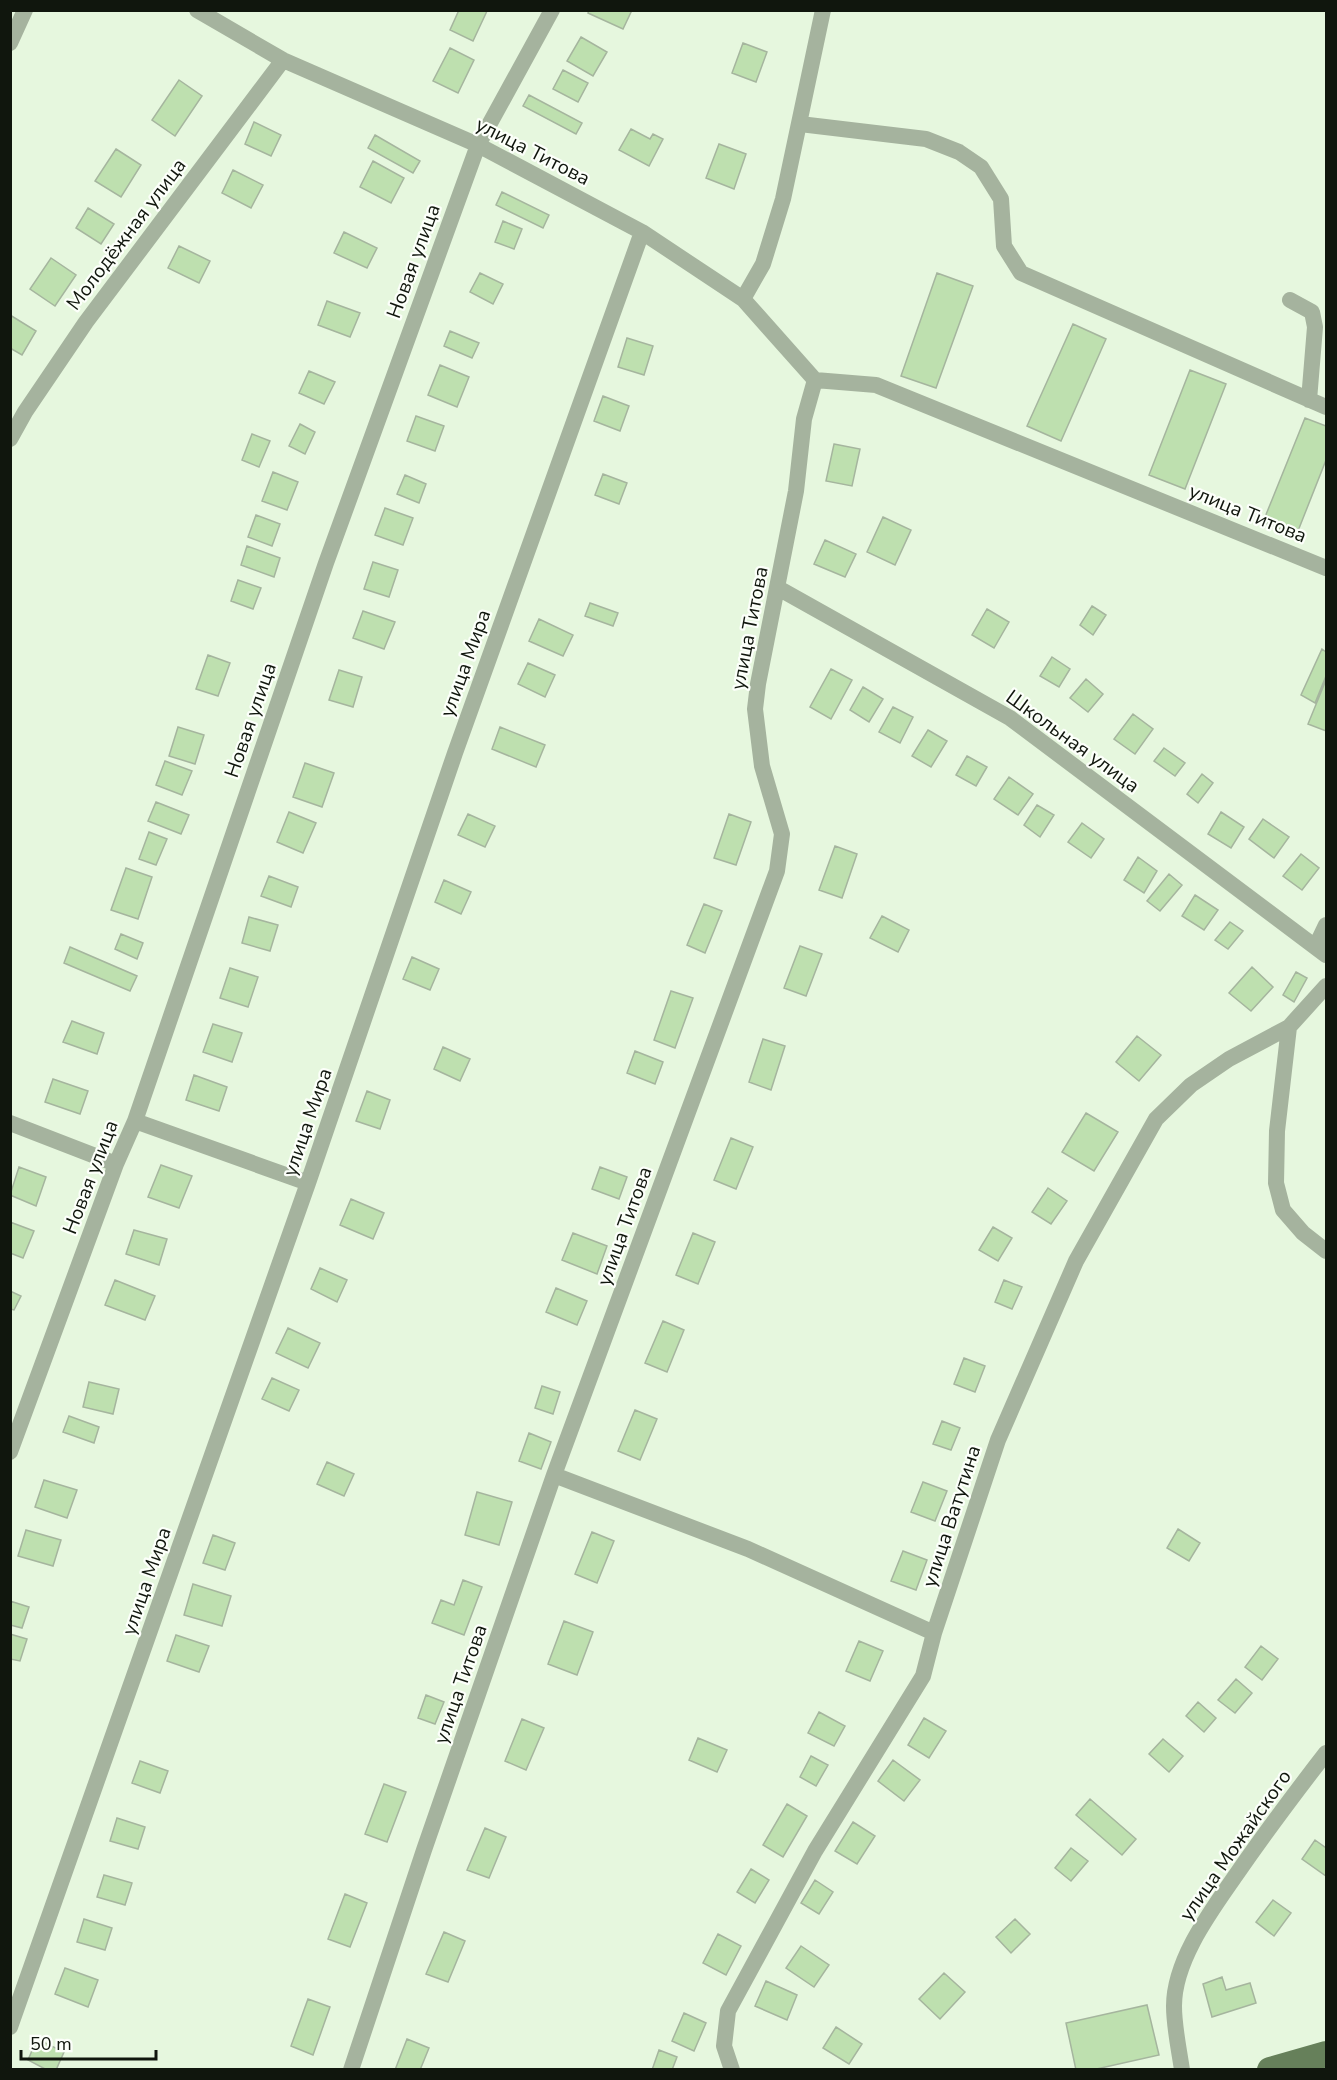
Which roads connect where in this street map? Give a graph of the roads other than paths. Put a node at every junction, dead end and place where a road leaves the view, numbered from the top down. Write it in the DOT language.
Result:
graph roads {
  1 [pos="25,10"];
  2 [pos="197,10"];
  3 [pos="552,10"];
  4 [pos="823,10"];
  5 [pos="10,43"];
  6 [pos="283,60"];
  7 [pos="800,123"];
  8 [pos="478,145"];
  9 [pos="642,232"];
  10 [pos="743,299"];
  11 [pos="1290,300"];
  12 [pos="815,380"];
  13 [pos="1309,400"];
  14 [pos="1326,407"];
  15 [pos="10,439"];
  16 [pos="1326,568"];
  17 [pos="778,588"];
  18 [pos="1326,924"];
  19 [pos="1321,950"];
  20 [pos="1326,986"];
  21 [pos="1289,1027"];
  22 [pos="135,1121"];
  23 [pos="10,1123"];
  24 [pos="116,1164"];
  25 [pos="308,1183"];
  26 [pos="1326,1251"];
  27 [pos="10,1452"];
  28 [pos="554,1475"];
  29 [pos="934,1633"];
  30 [pos="1326,1753"];
  31 [pos="10,2027"];
  32 [pos="1326,2054"];
  33 [pos="351,2070"];
  34 [pos="732,2070"];
  35 [pos="1182,2070"];
  36 [pos="1270,2070"];
  1 -- 5 [label="street"];
  2 -- 6 [label="street, улица Титова"];
  3 -- 8 [label="street, Новая улица"];
  4 -- 7 [label="street"];
  6 -- 8 [label="street, улица Титова"];
  6 -- 15 [label="street, Молодёжная улица"];
  7 -- 10 [label="street"];
  7 -- 13 [label="street"];
  8 -- 9 [label="street, улица Титова"];
  8 -- 22 [label="street, Новая улица"];
  9 -- 10 [label="street, улица Титова"];
  9 -- 25 [label="street, улица Мира"];
  10 -- 12 [label="street, улица Титова"];
  11 -- 13 [label="street"];
  12 -- 16 [label="street, улица Титова"];
  12 -- 17 [label="street, улица Титова"];
  13 -- 14 [label="street"];
  17 -- 19 [label="street, Школьная улица"];
  17 -- 28 [label="street, улица Титова"];
  18 -- 19 [label="street"];
  20 -- 21 [label="street"];
  21 -- 26 [label="street"];
  21 -- 29 [label="street, улица Ватутина"];
  22 -- 24 [label="street, Новая улица"];
  22 -- 25 [label="street"];
  23 -- 24 [label="street"];
  24 -- 27 [label="street, Новая улица"];
  25 -- 31 [label="street, улица Мира"];
  28 -- 29 [label="street"];
  28 -- 33 [label="street, улица Титова"];
  29 -- 34 [label="street, улица Ватутина"];
  30 -- 35 [label="street, улица Можайского"];
  32 -- 36 [label="main road"];
}
